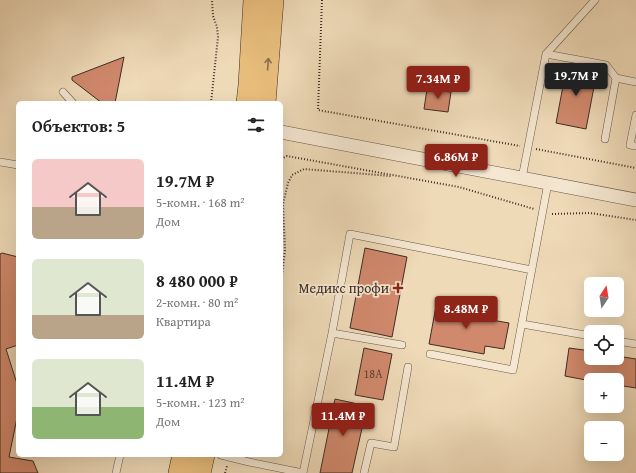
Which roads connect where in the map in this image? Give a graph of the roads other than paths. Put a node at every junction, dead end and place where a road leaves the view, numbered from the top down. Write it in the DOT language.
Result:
graph roads {
  1 [pos="254,0"];
  2 [pos="273,0"];
  3 [pos="595,0"];
  4 [pos="546,54"];
  5 [pos="616,78"];
  6 [pos="636,82"];
  7 [pos="63,92"];
  8 [pos="71,101"];
  9 [pos="247,101"];
  10 [pos="265,101"];
  11 [pos="636,115"];
  12 [pos="283,132"];
  13 [pos="604,139"];
  14 [pos="636,146"];
  15 [pos="0,162"];
  16 [pos="16,165"];
  17 [pos="522,178"];
  18 [pos="548,183"];
  19 [pos="636,200"];
  20 [pos="532,270"];
  21 [pos="522,324"];
  22 [pos="332,333"];
  23 [pos="584,335"];
  24 [pos="624,342"];
  25 [pos="636,344"];
  26 [pos="402,345"];
  27 [pos="430,354"];
  28 [pos="408,367"];
  29 [pos="120,457"];
  30 [pos="183,457"];
  31 [pos="204,457"];
  32 [pos="229,457"];
  33 [pos="116,473"];
  34 [pos="179,473"];
  35 [pos="200,473"];
  36 [pos="303,473"];
  37 [pos="364,473"];
  1 -- 9 [label="main road"];
  10 -- 2 [label="main road, one-way"];
  3 -- 4 [label="lane"];
  4 -- 5 [label="lane"];
  4 -- 17 [label="lane"];
  5 -- 6 [label="lane"];
  5 -- 13 [label="lane"];
  7 -- 8 [label="lane"];
  11 -- 14 [label="lane"];
  12 -- 17 [label="street"];
  15 -- 16 [label="lane"];
  17 -- 18 [label="street"];
  18 -- 19 [label="street"];
  18 -- 20 [label="lane"];
  20 -- 21 [label="lane"];
  20 -- 22 [label="lane"];
  21 -- 23 [label="lane"];
  21 -- 27 [label="lane"];
  22 -- 26 [label="lane"];
  22 -- 36 [label="lane"];
  24 -- 25 [label="lane"];
  28 -- 37 [label="lane"];
  29 -- 33 [label="lane"];
  30 -- 34 [label="main road"];
  31 -- 35 [label="main road"];
  32 -- 36 [label="lane"];
}
